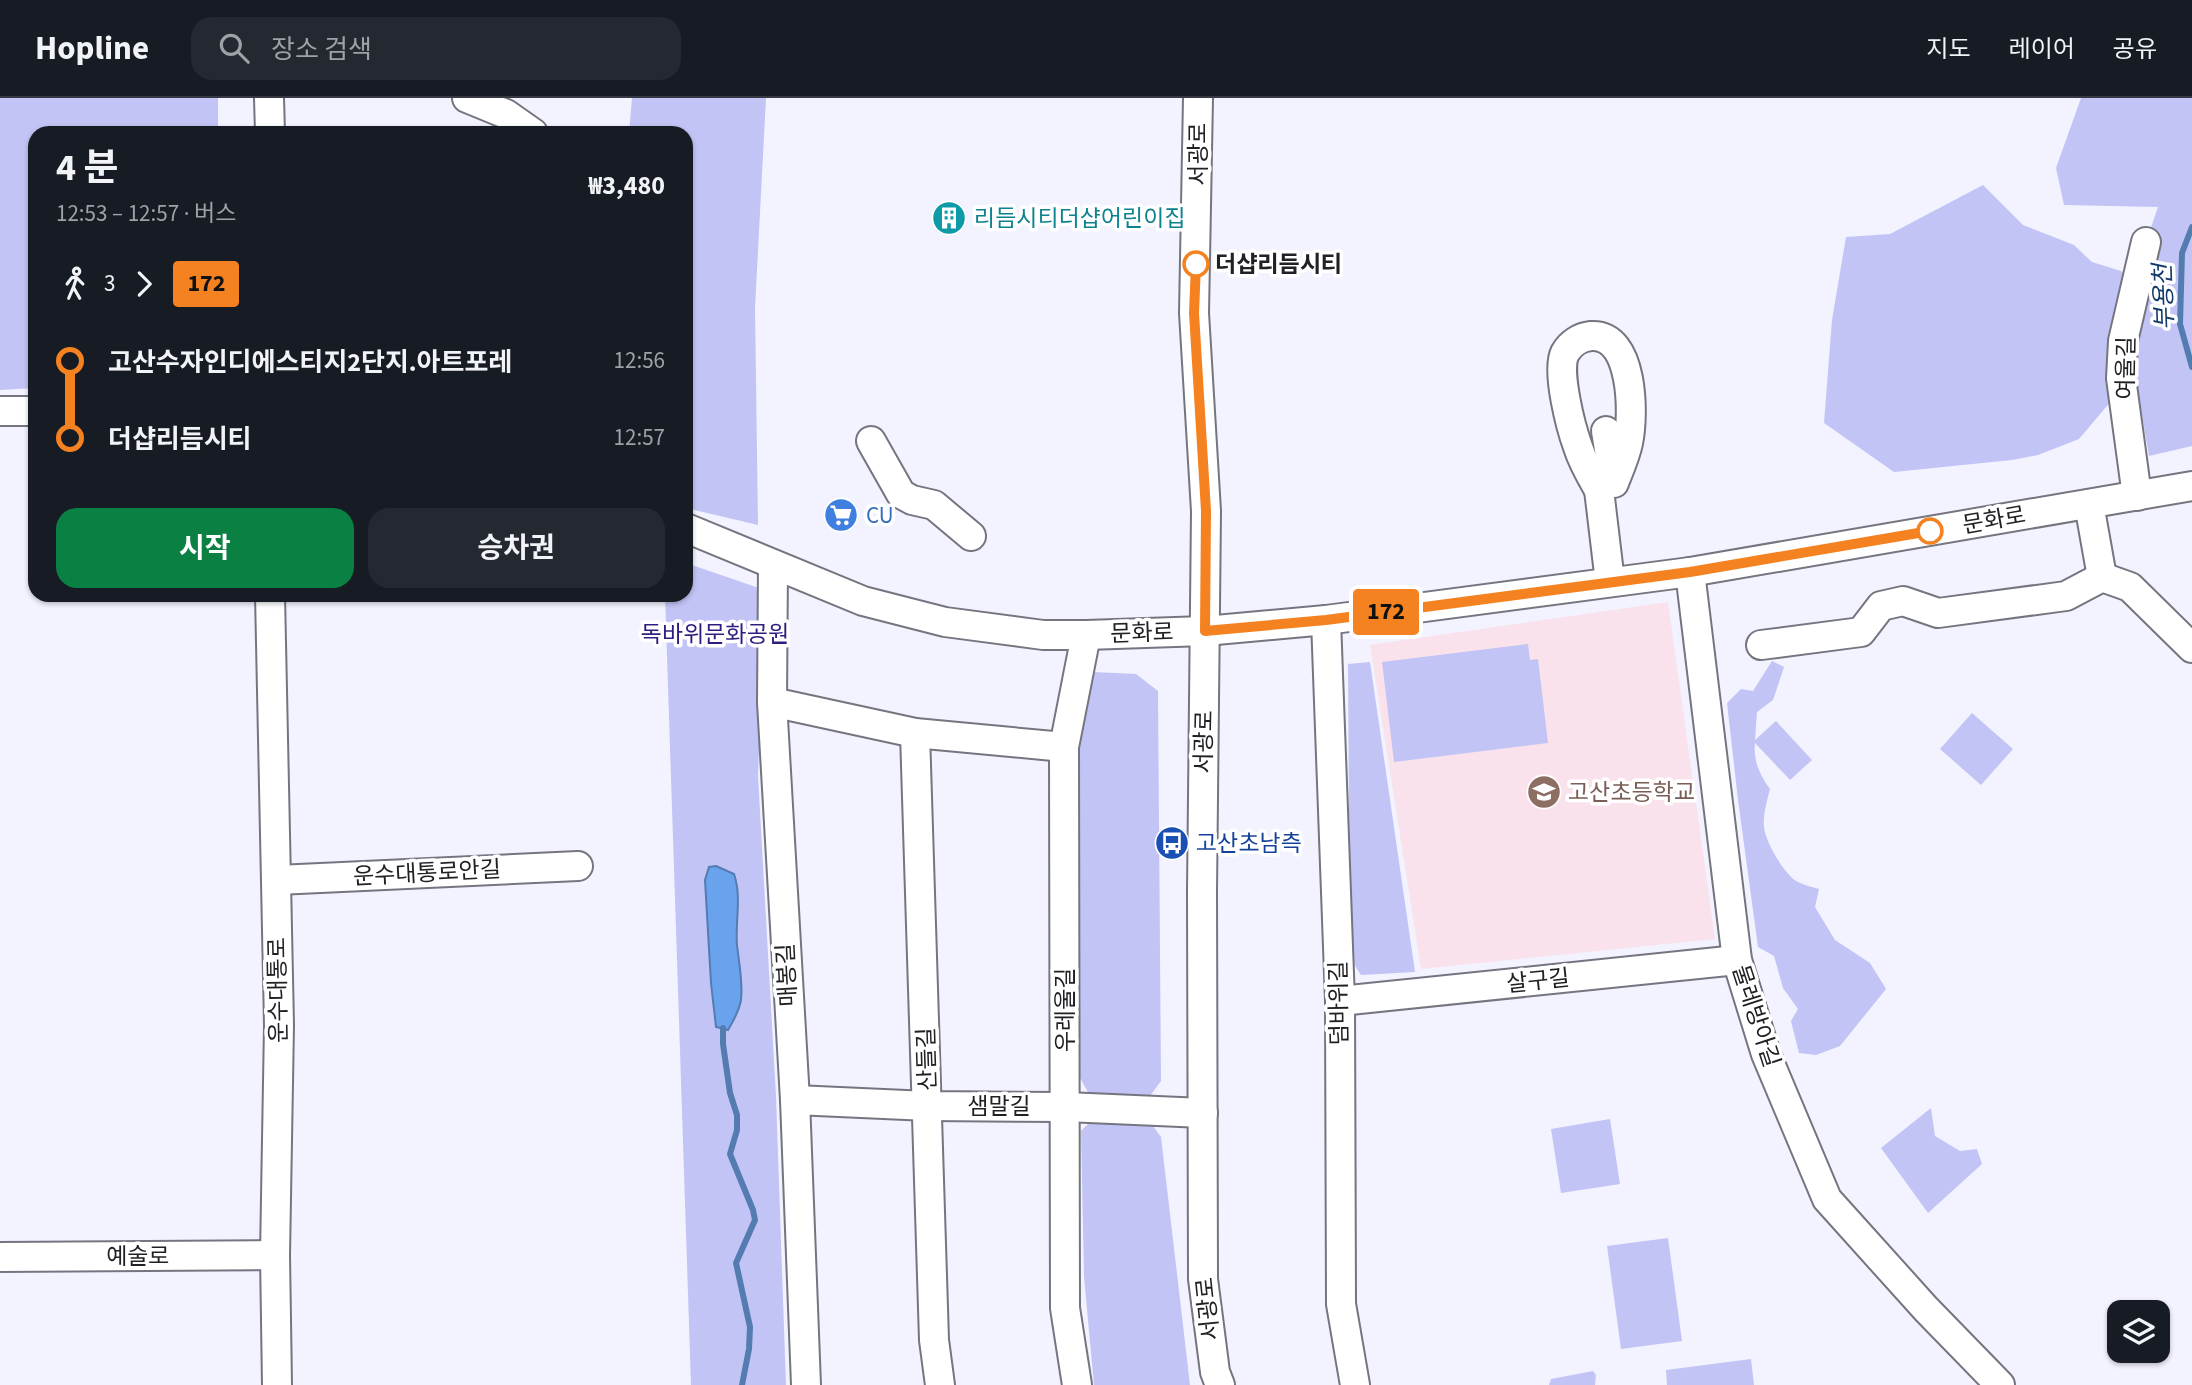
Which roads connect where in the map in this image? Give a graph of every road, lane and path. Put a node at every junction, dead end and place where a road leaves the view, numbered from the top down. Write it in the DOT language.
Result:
graph roads {
  1 [pos="269,98"];
  2 [pos="467,98"];
  3 [pos="1198,98"];
  4 [pos="270,126"];
  5 [pos="523,126"];
  6 [pos="2146,242"];
  7 [pos="0,411"];
  8 [pos="28,411"];
  9 [pos="1600,431"];
  10 [pos="871,441"];
  11 [pos="2178,488"];
  12 [pos="2137,495"];
  13 [pos="2089,504"];
  14 [pos="693,531"];
  15 [pos="971,536"];
  16 [pos="773,565"];
  17 [pos="1690,572"];
  18 [pos="2102,577"];
  19 [pos="1619,581"];
  20 [pos="270,602"];
  21 [pos="1326,620"];
  22 [pos="1205,631"];
  23 [pos="1086,635"];
  24 [pos="1761,645"];
  25 [pos="2192,648"];
  26 [pos="772,702"];
  27 [pos="915,733"];
  28 [pos="1064,747"];
  29 [pos="578,866"];
  30 [pos="276,880"];
  31 [pos="1737,960"];
  32 [pos="1340,1001"];
  33 [pos="794,1100"];
  34 [pos="928,1106"];
  35 [pos="1066,1107"];
  36 [pos="1203,1113"];
  37 [pos="275,1255"];
  38 [pos="0,1257"];
  39 [pos="277,1385"];
  40 [pos="806,1385"];
  41 [pos="940,1385"];
  42 [pos="1077,1385"];
  43 [pos="1220,1385"];
  44 [pos="1355,1385"];
  45 [pos="2000,1385"];
  1 -- 4 [label="street"];
  2 -- 5 [label="street"];
  3 -- 22 [label="street, 서광로"];
  6 -- 12 [label="street, 여울길"];
  7 -- 8 [label="street"];
  9 -- 19 [label="street"];
  10 -- 15 [label="street"];
  11 -- 12 [label="street, 문화로"];
  12 -- 13 [label="street, 문화로"];
  13 -- 17 [label="street, 문화로"];
  13 -- 18 [label="street"];
  14 -- 16 [label="street, 문화로"];
  16 -- 23 [label="street, 문화로"];
  16 -- 26 [label="street, 매봉길"];
  17 -- 19 [label="street, 문화로"];
  17 -- 31 [label="street, 물레방아길"];
  18 -- 24 [label="street"];
  18 -- 25 [label="street"];
  19 -- 21 [label="street, 문화로"];
  20 -- 30 [label="street, 운수대통로"];
  21 -- 22 [label="street, 문화로"];
  21 -- 32 [label="street, 덤바위길"];
  22 -- 23 [label="street, 문화로"];
  22 -- 36 [label="street, 서광로"];
  23 -- 28 [label="street, 우레울길"];
  26 -- 27 [label="street"];
  26 -- 33 [label="street, 매봉길"];
  27 -- 28 [label="street"];
  27 -- 34 [label="street, 산들길"];
  28 -- 35 [label="street, 우레울길"];
  29 -- 30 [label="street, 운수대통로안길"];
  30 -- 37 [label="street, 운수대통로"];
  31 -- 32 [label="street, 살구길"];
  31 -- 45 [label="street, 물레방아길"];
  32 -- 44 [label="street, 덤바위길"];
  33 -- 34 [label="street, 샘말길"];
  33 -- 40 [label="street, 매봉길"];
  34 -- 35 [label="street, 샘말길"];
  34 -- 41 [label="street, 산들길"];
  35 -- 36 [label="street, 샘말길"];
  35 -- 42 [label="street, 우레울길"];
  36 -- 43 [label="street, 서광로"];
  37 -- 38 [label="street, 예술로"];
  37 -- 39 [label="street, 운수대통로"];
}
